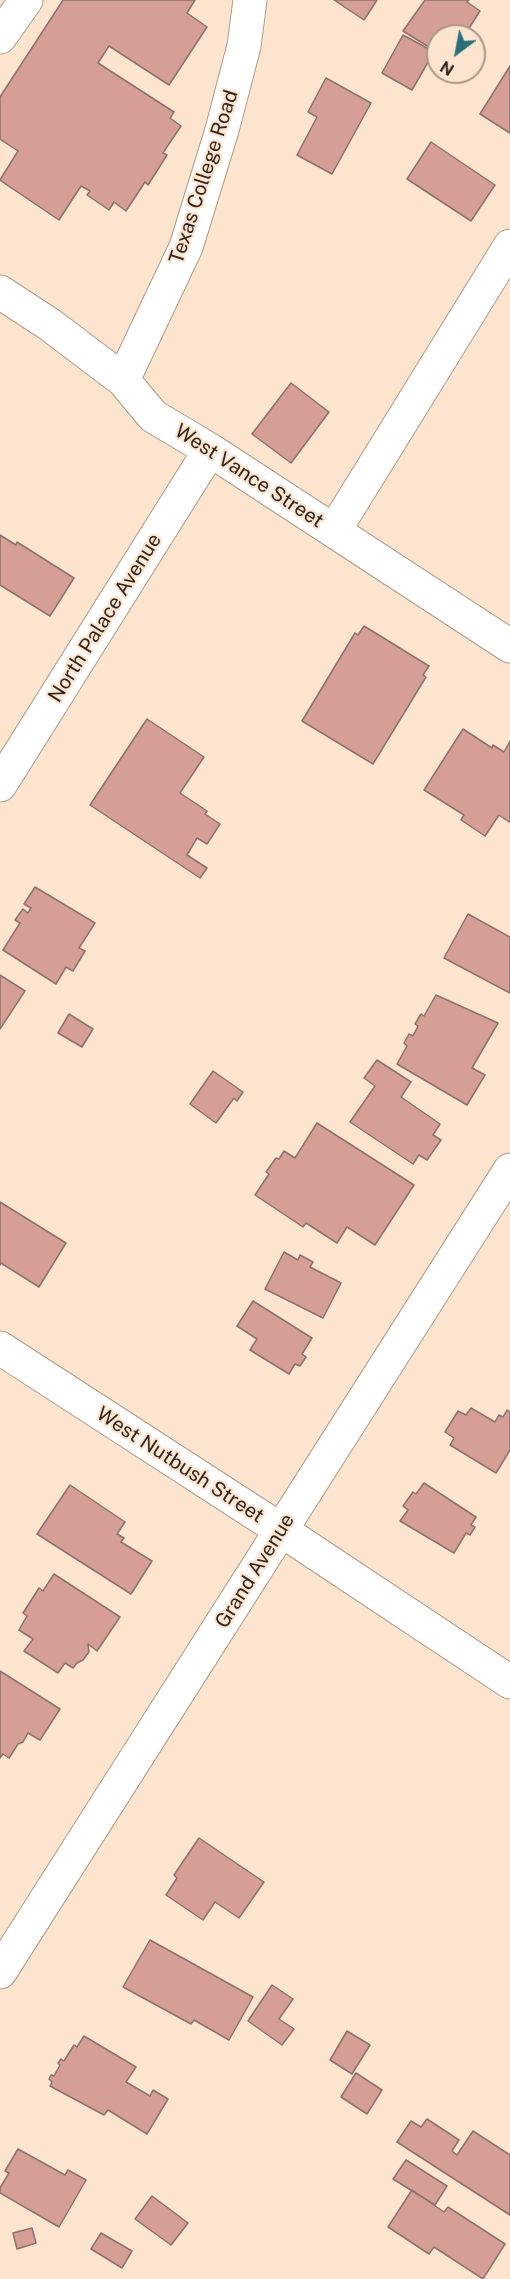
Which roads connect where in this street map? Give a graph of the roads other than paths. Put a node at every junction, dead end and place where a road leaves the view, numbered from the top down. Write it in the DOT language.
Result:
graph roads {
  1 [pos="26,0"];
  2 [pos="250,0"];
  3 [pos="0,37"];
  4 [pos="510,246"];
  5 [pos="0,292"];
  6 [pos="123,380"];
  7 [pos="210,450"];
  8 [pos="334,531"];
  9 [pos="510,646"];
  10 [pos="0,785"];
  11 [pos="510,1170"];
  12 [pos="0,1348"];
  13 [pos="281,1530"];
  14 [pos="510,1682"];
  15 [pos="0,1972"];
  1 -- 3 [label="street"];
  2 -- 6 [label="street, Texas College Road"];
  4 -- 8 [label="street"];
  5 -- 6 [label="street, West Vance Street"];
  6 -- 7 [label="street, West Vance Street"];
  7 -- 8 [label="street, West Vance Street"];
  7 -- 10 [label="street, North Palace Avenue"];
  8 -- 9 [label="street, West Vance Street"];
  11 -- 13 [label="street, Grand Avenue"];
  12 -- 13 [label="street, West Nutbush Street"];
  13 -- 14 [label="street, West Nutbush Street"];
  13 -- 15 [label="street, Grand Avenue"];
}
